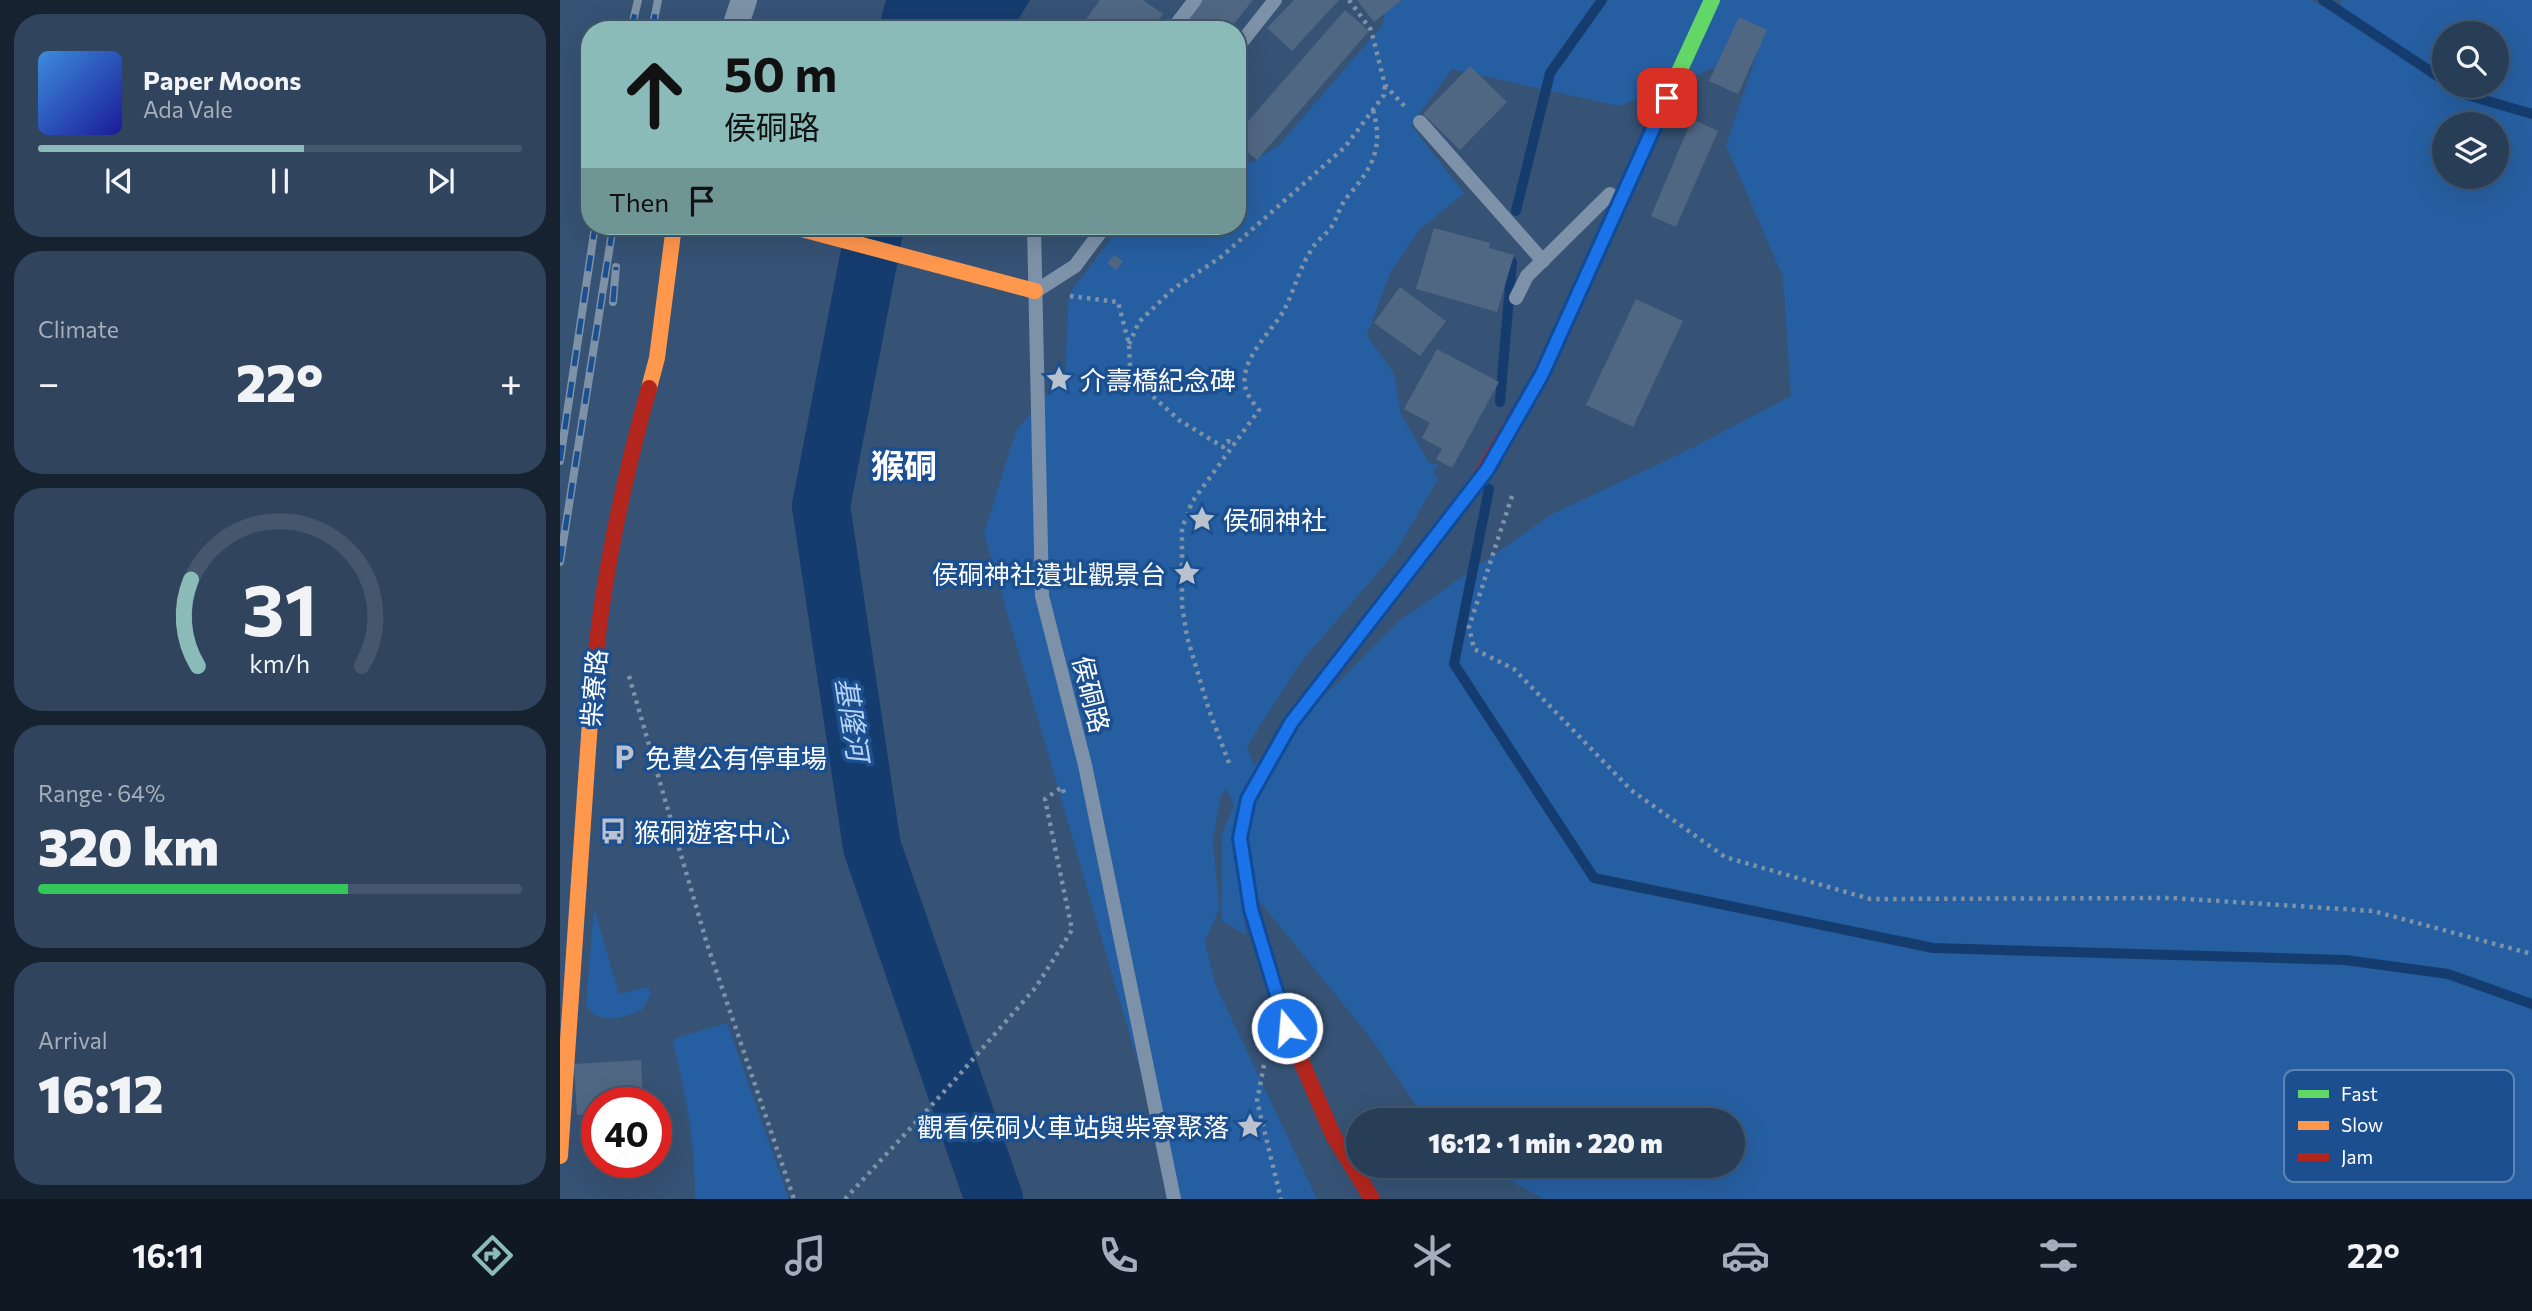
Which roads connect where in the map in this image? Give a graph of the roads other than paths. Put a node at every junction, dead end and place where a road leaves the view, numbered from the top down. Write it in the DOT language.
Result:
graph roads {
  1 [pos="744,0"];
  2 [pos="1195,0"];
  3 [pos="1275,0"];
  4 [pos="1712,0"];
  5 [pos="737,21"];
  6 [pos="1179,21"];
  7 [pos="1246,37"];
  8 [pos="1420,122"];
  9 [pos="1634,171"];
  10 [pos="673,235"];
  11 [pos="824,235"];
  12 [pos="1034,235"];
  13 [pos="1098,235"];
  14 [pos="1543,261"];
  15 [pos="1035,291"];
  16 [pos="1516,298"];
  17 [pos="560,1156"];
  18 [pos="1174,1199"];
  19 [pos="1372,1199"];
  1 -- 5 [label="street"];
  2 -- 6 [label="lane"];
  3 -- 7 [label="lane"];
  4 -- 9 [label="street"];
  8 -- 14 [label="lane"];
  9 -- 14 [label="lane"];
  9 -- 19 [label="street"];
  10 -- 17 [label="street, 柴寮路"];
  11 -- 15 [label="street"];
  12 -- 15 [label="lane, 侯硐路"];
  13 -- 15 [label="lane"];
  14 -- 16 [label="lane"];
  15 -- 18 [label="lane, 侯硐路"];
}
